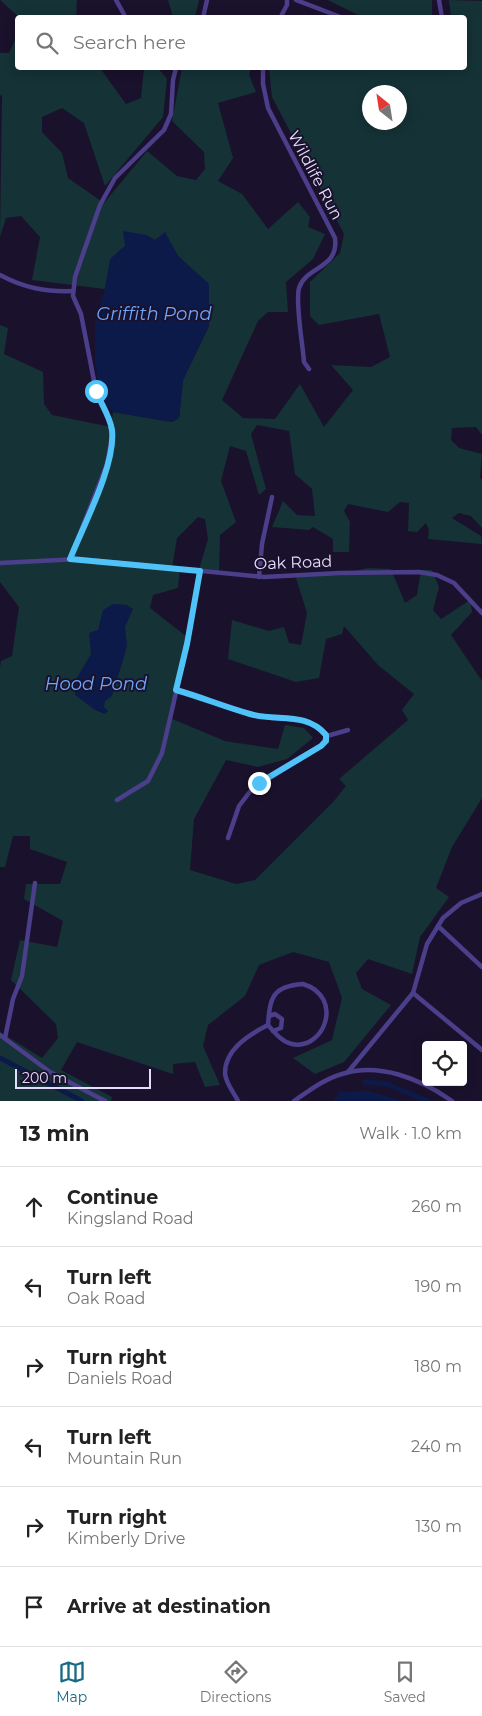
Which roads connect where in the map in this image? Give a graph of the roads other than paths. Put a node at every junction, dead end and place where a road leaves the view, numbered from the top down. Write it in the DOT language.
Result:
graph roads {
  1 [pos="116,0"];
  2 [pos="207,0"];
  3 [pos="287,0"];
  4 [pos="296,0"];
  5 [pos="439,0"];
  6 [pos="124,15"];
  7 [pos="204,15"];
  8 [pos="282,15"];
  9 [pos="335,15"];
  10 [pos="442,15"];
  11 [pos="176,70"];
  12 [pos="263,70"];
  13 [pos="0,275"];
  14 [pos="74,291"];
  15 [pos="309,369"];
  16 [pos="272,497"];
  17 [pos="70,559"];
  18 [pos="0,563"];
  19 [pos="200,571"];
  20 [pos="259,577"];
  21 [pos="482,613"];
  22 [pos="176,690"];
  23 [pos="348,730"];
  24 [pos="327,736"];
  25 [pos="117,800"];
  26 [pos="228,838"];
  27 [pos="35,883"];
  28 [pos="482,894"];
  29 [pos="438,926"];
  30 [pos="482,967"];
  31 [pos="413,992"];
  32 [pos="269,1016"];
  33 [pos="268,1026"];
  34 [pos="273,1031"];
  35 [pos="0,1035"];
  36 [pos="5,1038"];
  37 [pos="482,1050"];
  38 [pos="348,1072"];
  39 [pos="104,1101"];
  40 [pos="238,1101"];
  41 [pos="294,1101"];
  42 [pos="452,1101"];
  1 -- 6 [label="street"];
  2 -- 7 [label="street"];
  3 -- 8 [label="street"];
  4 -- 9 [label="street"];
  5 -- 10 [label="street"];
  11 -- 14 [label="street"];
  12 -- 15 [label="street, Wildlife Run"];
  13 -- 14 [label="street"];
  14 -- 17 [label="street"];
  16 -- 20 [label="street"];
  17 -- 18 [label="street, Oak Road"];
  17 -- 19 [label="street, Oak Road"];
  19 -- 20 [label="street, Oak Road"];
  19 -- 22 [label="street"];
  20 -- 21 [label="street, Oak Road"];
  22 -- 24 [label="street"];
  22 -- 25 [label="street"];
  23 -- 24 [label="street"];
  24 -- 26 [label="street"];
  27 -- 36 [label="street"];
  28 -- 29 [label="street"];
  29 -- 30 [label="street"];
  29 -- 31 [label="street"];
  31 -- 37 [label="street"];
  31 -- 38 [label="street"];
  32 -- 33 [label="street"];
  32 -- 34 [label="street"];
  32 -- 34 [label="street"];
  33 -- 34 [label="street"];
  33 -- 40 [label="street"];
  35 -- 36 [label="street"];
  36 -- 39 [label="street"];
  38 -- 41 [label="street"];
  38 -- 42 [label="street"];
}
